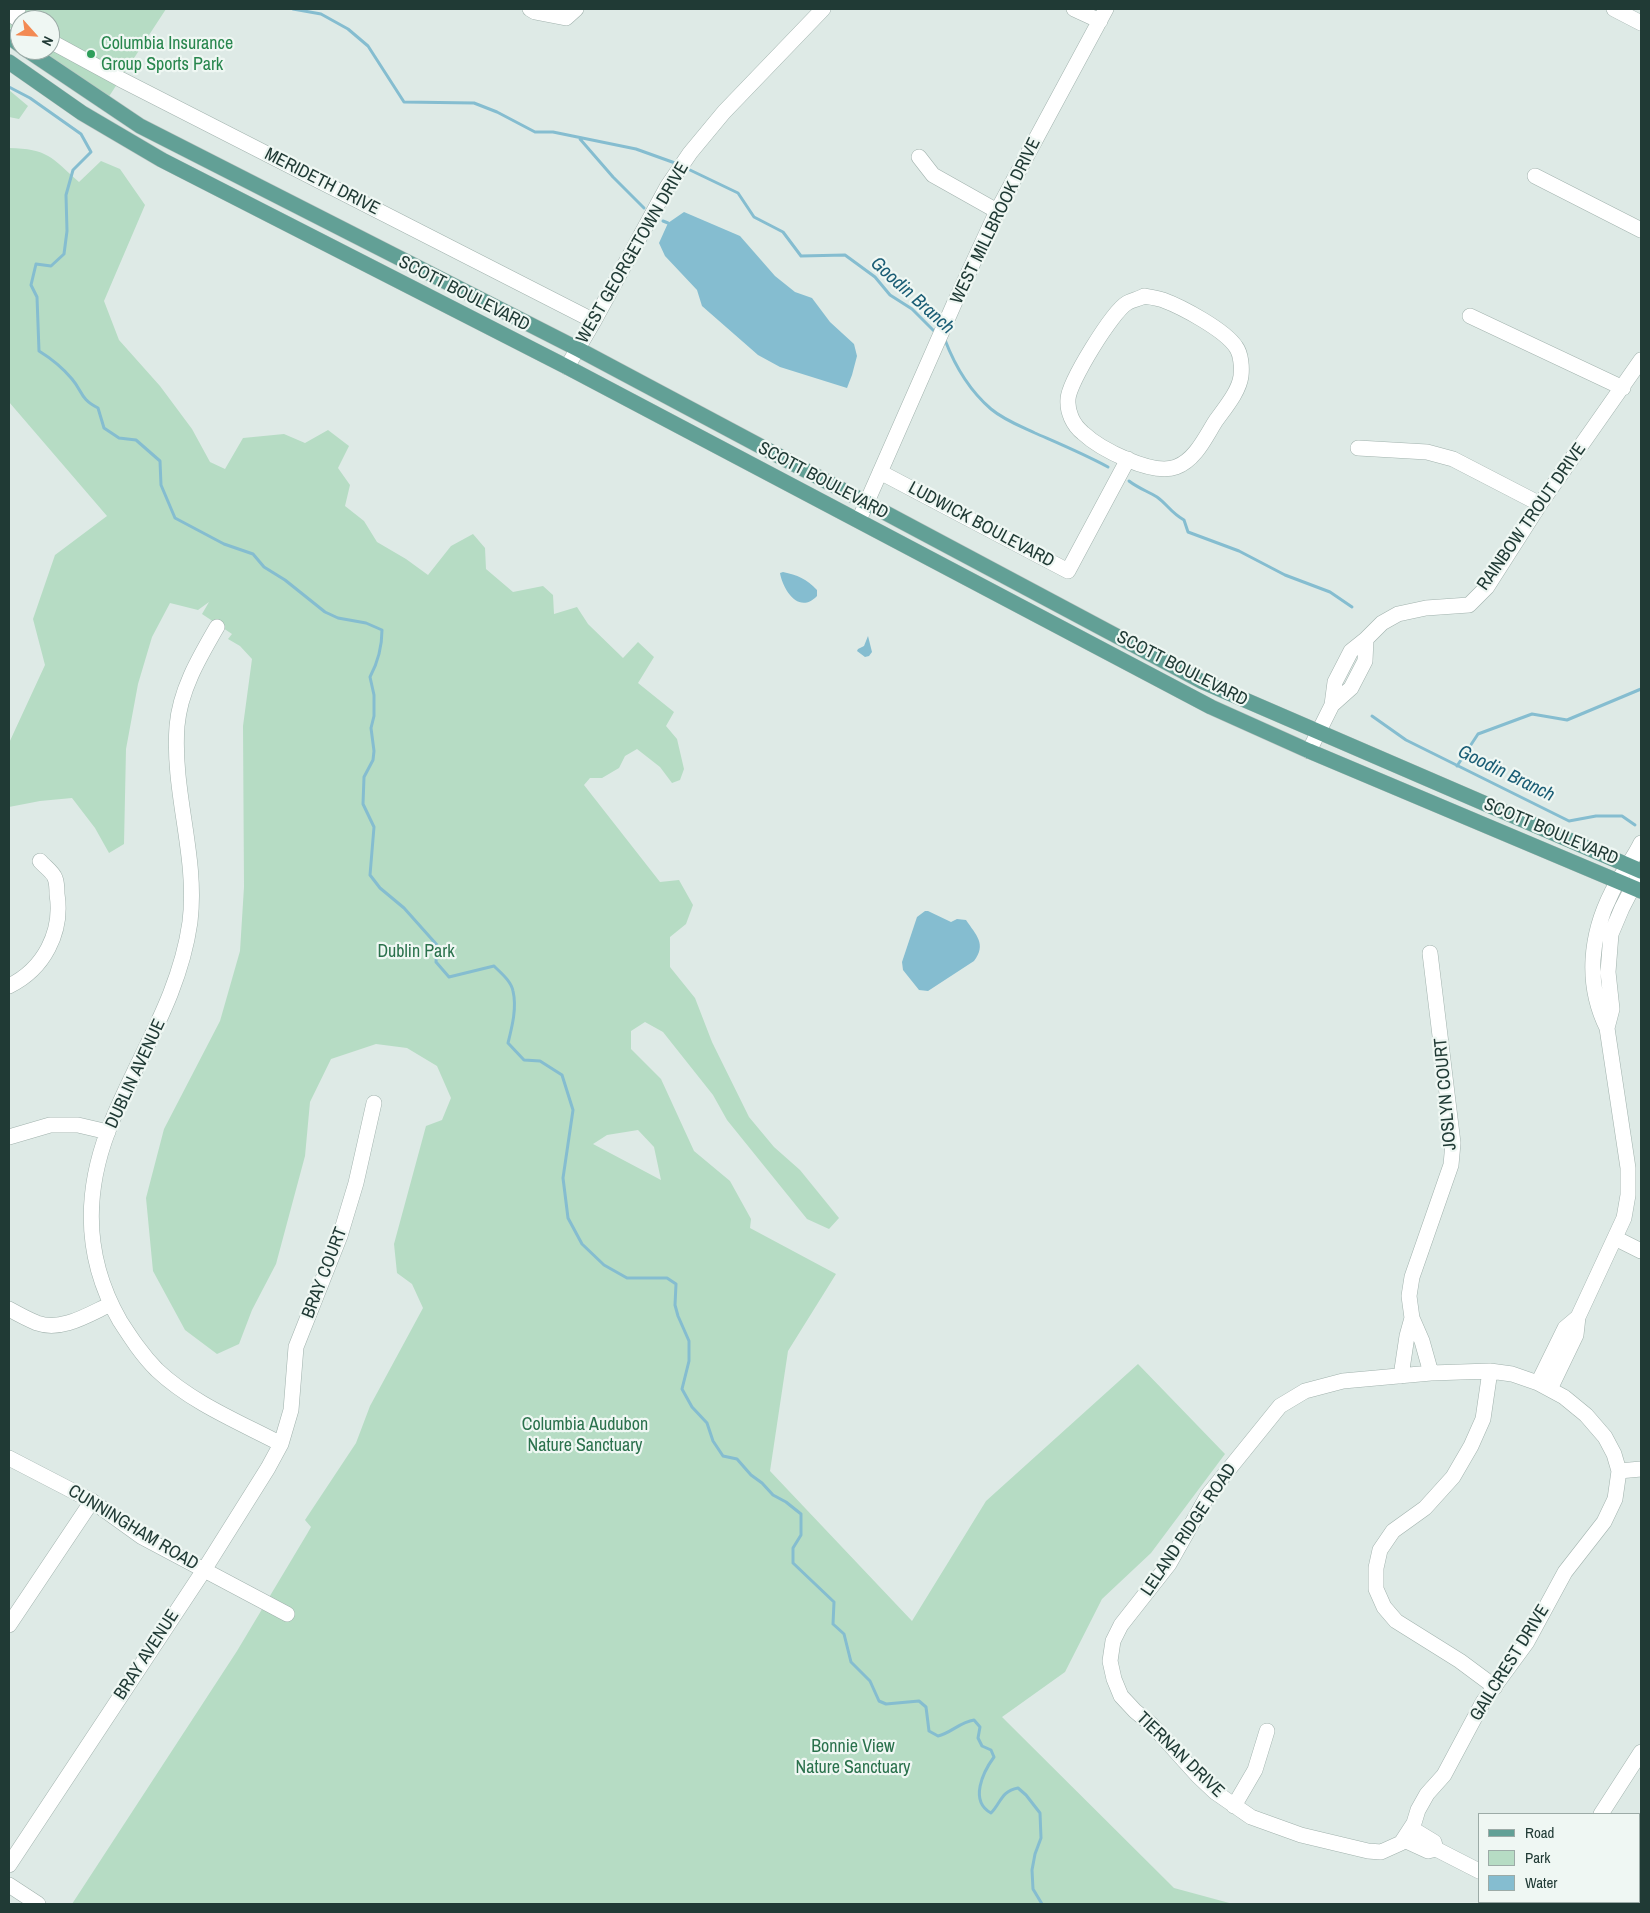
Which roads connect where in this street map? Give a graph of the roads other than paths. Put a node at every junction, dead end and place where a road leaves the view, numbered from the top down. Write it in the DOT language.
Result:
graph roads {
  1 [pos="530,9"];
  2 [pos="576,9"];
  3 [pos="824,9"];
  4 [pos="1074,9"];
  5 [pos="1614,9"];
  6 [pos="1103,15"];
  7 [pos="1641,23"];
  8 [pos="60,47"];
  9 [pos="42,60"];
  10 [pos="9,62"];
  11 [pos="919,158"];
  12 [pos="1535,176"];
  13 [pos="997,211"];
  14 [pos="1641,230"];
  15 [pos="1470,316"];
  16 [pos="594,321"];
  17 [pos="578,349"];
  18 [pos="1641,360"];
  19 [pos="567,367"];
  20 [pos="1623,388"];
  21 [pos="1358,448"];
  22 [pos="1128,459"];
  23 [pos="880,472"];
  24 [pos="867,503"];
  25 [pos="1540,504"];
  26 [pos="859,520"];
  27 [pos="217,627"];
  28 [pos="1317,732"];
  29 [pos="1309,751"];
  30 [pos="1641,843"];
  31 [pos="40,861"];
  32 [pos="1637,869"];
  33 [pos="1618,881"];
  34 [pos="1637,889"];
  35 [pos="1430,953"];
  36 [pos="9,986"];
  37 [pos="1607,1028"];
  38 [pos="374,1103"];
  39 [pos="108,1132"];
  40 [pos="9,1136"];
  41 [pos="1615,1238"];
  42 [pos="1641,1251"];
  43 [pos="111,1304"];
  44 [pos="9,1309"];
  45 [pos="1412,1318"];
  46 [pos="1490,1371"];
  47 [pos="1431,1373"];
  48 [pos="1401,1376"];
  49 [pos="1544,1386"];
  50 [pos="282,1444"];
  51 [pos="9,1458"];
  52 [pos="1641,1469"];
  53 [pos="1619,1471"];
  54 [pos="92,1501"];
  55 [pos="204,1570"];
  56 [pos="287,1614"];
  57 [pos="9,1625"];
  58 [pos="1110,1661"];
  59 [pos="1494,1686"];
  60 [pos="1267,1731"];
  61 [pos="1641,1752"];
  62 [pos="1635,1776"];
  63 [pos="1234,1806"];
  64 [pos="1602,1813"];
  65 [pos="1408,1834"];
  66 [pos="9,1865"];
  67 [pos="1478,1870"];
  68 [pos="9,1885"];
  69 [pos="38,1904"];
  1 -- 2 [label="street"];
  3 -- 16 [label="street, WEST GEORGETOWN DRIVE"];
  4 -- 6 [label="street"];
  5 -- 7 [label="street"];
  6 -- 13 [label="street, WEST MILLBROOK DRIVE"];
  8 -- 16 [label="street, MERIDETH DRIVE"];
  9 -- 17 [label="main road, SCOTT BOULEVARD"];
  10 -- 19 [label="main road, SCOTT BOULEVARD"];
  11 -- 13 [label="street"];
  12 -- 14 [label="street"];
  13 -- 23 [label="street, WEST MILLBROOK DRIVE"];
  15 -- 20 [label="street"];
  16 -- 17 [label="street, WEST GEORGETOWN DRIVE"];
  17 -- 19 [label="street, WEST GEORGETOWN DRIVE"];
  17 -- 24 [label="main road, SCOTT BOULEVARD"];
  18 -- 20 [label="street, RAINBOW TROUT DRIVE"];
  19 -- 26 [label="main road, SCOTT BOULEVARD"];
  20 -- 25 [label="street, RAINBOW TROUT DRIVE"];
  21 -- 25 [label="street"];
  22 -- 22 [label="street"];
  22 -- 23 [label="street, LUDWICK BOULEVARD"];
  23 -- 24 [label="street, WEST MILLBROOK DRIVE"];
  24 -- 26 [label="street, WEST MILLBROOK DRIVE"];
  24 -- 28 [label="main road, SCOTT BOULEVARD"];
  25 -- 28 [label="street, RAINBOW TROUT DRIVE"];
  26 -- 29 [label="main road, SCOTT BOULEVARD"];
  27 -- 39 [label="street, DUBLIN AVENUE"];
  28 -- 29 [label="street, RAINBOW TROUT DRIVE"];
  28 -- 32 [label="main road, SCOTT BOULEVARD"];
  29 -- 33 [label="main road, SCOTT BOULEVARD"];
  30 -- 32 [label="street"];
  31 -- 36 [label="street"];
  32 -- 33 [label="street"];
  32 -- 34 [label="street"];
  33 -- 34 [label="main road, SCOTT BOULEVARD"];
  33 -- 37 [label="street"];
  34 -- 37 [label="street"];
  35 -- 45 [label="street, JOSLYN COURT"];
  37 -- 41 [label="street"];
  38 -- 50 [label="street, BRAY COURT"];
  39 -- 40 [label="street"];
  39 -- 43 [label="street, DUBLIN AVENUE"];
  41 -- 42 [label="street"];
  41 -- 49 [label="street"];
  43 -- 44 [label="street"];
  43 -- 50 [label="street, DUBLIN AVENUE"];
  45 -- 47 [label="street, JOSLYN COURT"];
  45 -- 48 [label="street, JOSLYN COURT"];
  46 -- 47 [label="street, LELAND RIDGE ROAD"];
  46 -- 49 [label="street, LELAND RIDGE ROAD"];
  46 -- 59 [label="street"];
  47 -- 48 [label="street, LELAND RIDGE ROAD"];
  48 -- 58 [label="street, LELAND RIDGE ROAD"];
  49 -- 53 [label="street, LELAND RIDGE ROAD"];
  50 -- 55 [label="street, BRAY AVENUE"];
  51 -- 54 [label="street, CUNNINGHAM ROAD"];
  52 -- 53 [label="street"];
  53 -- 59 [label="street, GAILCREST DRIVE"];
  54 -- 55 [label="street, CUNNINGHAM ROAD"];
  54 -- 57 [label="street"];
  55 -- 56 [label="street, CUNNINGHAM ROAD"];
  55 -- 66 [label="street, BRAY AVENUE"];
  58 -- 63 [label="street, TIERNAN DRIVE"];
  59 -- 65 [label="street, GAILCREST DRIVE"];
  60 -- 63 [label="street"];
  61 -- 62 [label="street"];
  62 -- 64 [label="street"];
  63 -- 65 [label="street, TIERNAN DRIVE"];
  65 -- 67 [label="street"];
  68 -- 69 [label="street"];
}
